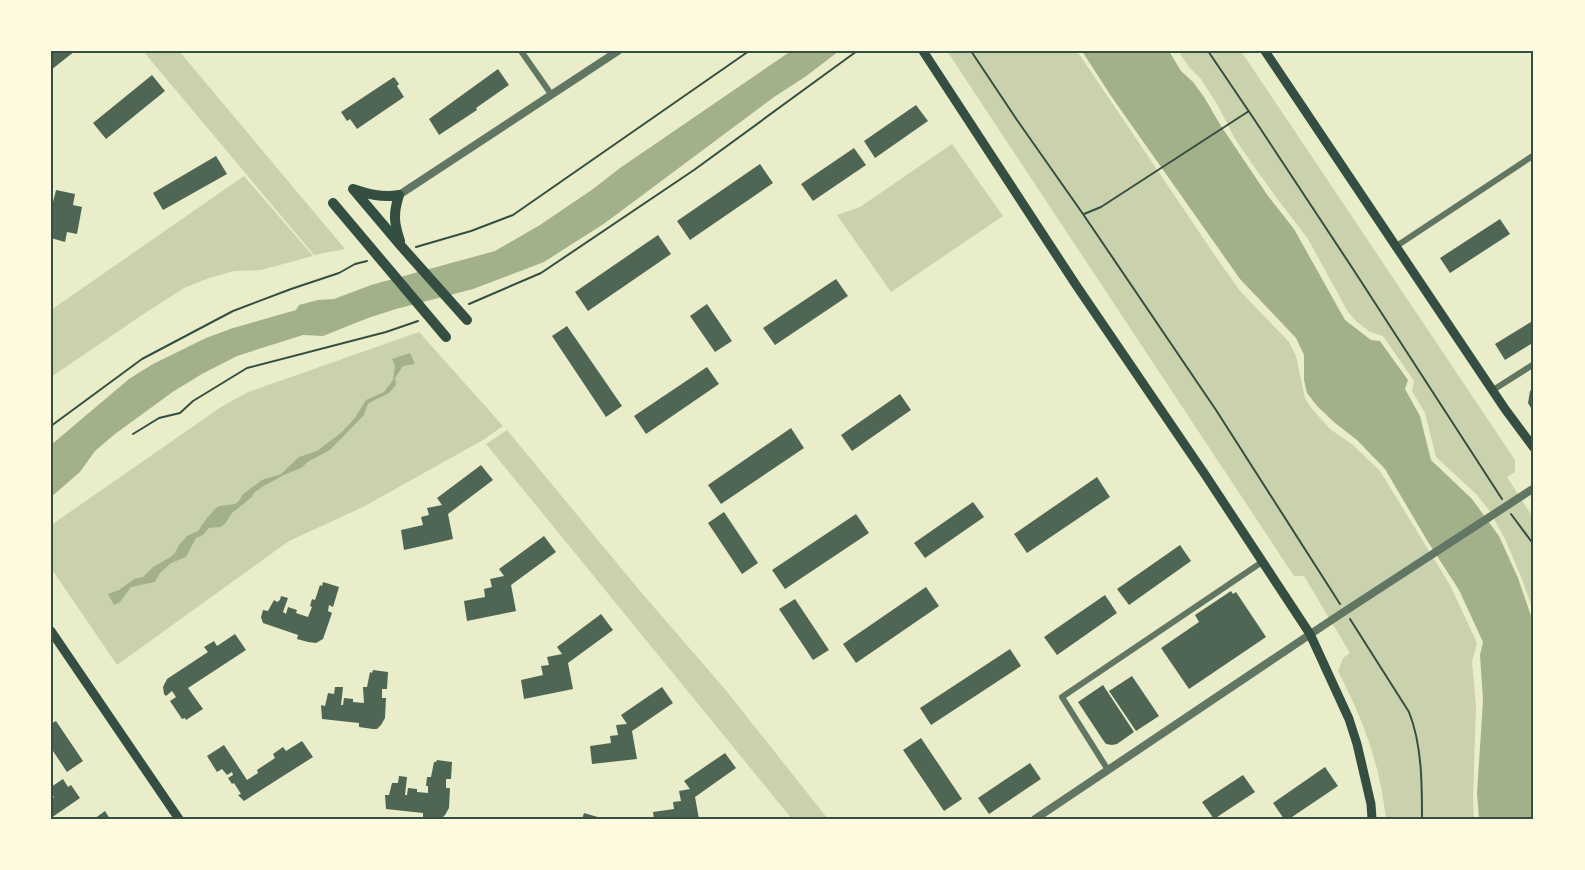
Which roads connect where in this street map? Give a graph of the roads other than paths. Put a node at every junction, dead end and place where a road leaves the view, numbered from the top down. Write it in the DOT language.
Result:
graph roads {
  1 [pos="521,51"];
  2 [pos="618,51"];
  3 [pos="922,51"];
  4 [pos="1265,51"];
  5 [pos="551,94"];
  6 [pos="1534,155"];
  7 [pos="399,195"];
  8 [pos="333,203"];
  9 [pos="402,247"];
  10 [pos="1395,247"];
  11 [pos="464,312"];
  12 [pos="446,337"];
  13 [pos="1534,364"];
  14 [pos="1493,390"];
  15 [pos="1534,448"];
  16 [pos="1534,488"];
  17 [pos="1262,562"];
  18 [pos="1310,634"];
  19 [pos="52,636"];
  20 [pos="1108,770"];
  21 [pos="179,819"];
  22 [pos="1035,819"];
  23 [pos="1372,819"];
  1 -- 5 [label="street"];
  2 -- 5 [label="street"];
  3 -- 17 [label="main road"];
  4 -- 10 [label="main road"];
  5 -- 7 [label="street"];
  6 -- 10 [label="street"];
  7 -- 9 [label="highway"];
  7 -- 9 [label="highway"];
  8 -- 12 [label="highway"];
  9 -- 11 [label="highway"];
  10 -- 14 [label="main road"];
  13 -- 14 [label="street"];
  14 -- 15 [label="main road"];
  16 -- 18 [label="street"];
  17 -- 18 [label="main road"];
  17 -- 20 [label="street"];
  18 -- 20 [label="street"];
  18 -- 23 [label="main road"];
  19 -- 21 [label="main road"];
  20 -- 22 [label="street"];
}
